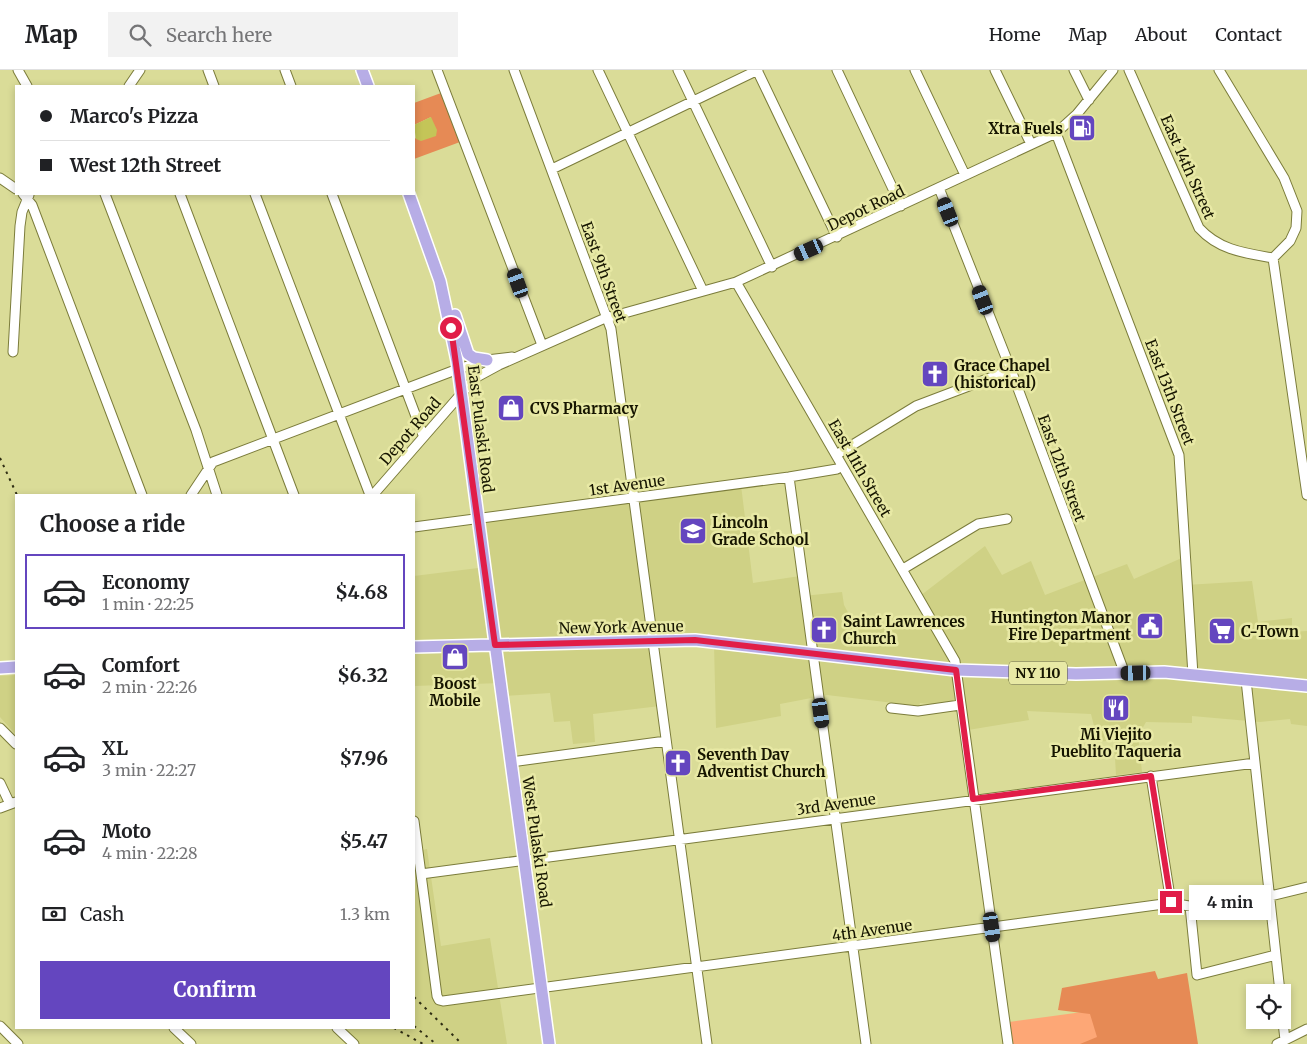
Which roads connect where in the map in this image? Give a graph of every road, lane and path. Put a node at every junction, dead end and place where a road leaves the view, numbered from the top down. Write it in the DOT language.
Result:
graph roads {
  1 [pos="18,70"];
  2 [pos="208,70"];
  3 [pos="285,70"];
  4 [pos="362,70"];
  5 [pos="437,70"];
  6 [pos="514,70"];
  7 [pos="598,70"];
  8 [pos="678,70"];
  9 [pos="758,70"];
  10 [pos="837,70"];
  11 [pos="915,70"];
  12 [pos="995,70"];
  13 [pos="1074,70"];
  14 [pos="1113,70"];
  15 [pos="1130,70"];
  16 [pos="1219,70"];
  17 [pos="26,85"];
  18 [pos="214,85"];
  19 [pos="291,85"];
  20 [pos="368,85"];
  21 [pos="1089,100"];
  22 [pos="693,102"];
  23 [pos="629,133"];
  24 [pos="1056,133"];
  25 [pos="1031,144"];
  26 [pos="552,170"];
  27 [pos="965,175"];
  28 [pos="0,178"];
  29 [pos="15,188"];
  30 [pos="939,188"];
  31 [pos="27,195"];
  32 [pos="105,195"];
  33 [pos="180,195"];
  34 [pos="255,195"];
  35 [pos="332,195"];
  36 [pos="409,195"];
  37 [pos="901,206"];
  38 [pos="837,237"];
  39 [pos="1273,258"];
  40 [pos="772,266"];
  41 [pos="736,282"];
  42 [pos="703,291"];
  43 [pos="448,309"];
  44 [pos="607,317"];
  45 [pos="542,345"];
  46 [pos="13,352"];
  47 [pos="519,356"];
  48 [pos="487,360"];
  49 [pos="458,369"];
  50 [pos="1011,370"];
  51 [pos="406,389"];
  52 [pos="462,392"];
  53 [pos="340,415"];
  54 [pos="423,435"];
  55 [pos="273,440"];
  56 [pos="836,455"];
  57 [pos="842,466"];
  58 [pos="208,467"];
  59 [pos="789,477"];
  60 [pos="142,494"];
  61 [pos="192,494"];
  62 [pos="217,494"];
  63 [pos="294,494"];
  64 [pos="372,494"];
  65 [pos="373,494"];
  66 [pos="1307,495"];
  67 [pos="635,497"];
  68 [pos="478,518"];
  69 [pos="1007,519"];
  70 [pos="415,527"];
  71 [pos="903,569"];
  72 [pos="653,642"];
  73 [pos="495,645"];
  74 [pos="415,648"];
  75 [pos="814,654"];
  76 [pos="15,667"];
  77 [pos="0,668"];
  78 [pos="956,670"];
  79 [pos="1125,674"];
  80 [pos="1193,675"];
  81 [pos="1246,680"];
  82 [pos="1307,686"];
  83 [pos="960,705"];
  84 [pos="891,708"];
  85 [pos="0,728"];
  86 [pos="666,741"];
  87 [pos="15,743"];
  88 [pos="511,762"];
  89 [pos="1255,763"];
  90 [pos="1151,776"];
  91 [pos="0,783"];
  92 [pos="973,799"];
  93 [pos="13,803"];
  94 [pos="0,808"];
  95 [pos="836,818"];
  96 [pos="415,829"];
  97 [pos="680,840"];
  98 [pos="525,861"];
  99 [pos="421,874"];
  100 [pos="1307,887"];
  101 [pos="1270,897"];
  102 [pos="1171,902"];
  103 [pos="1190,906"];
  104 [pos="992,927"];
  105 [pos="853,946"];
  106 [pos="1276,955"];
  107 [pos="697,967"];
  108 [pos="1279,984"];
  109 [pos="541,988"];
  110 [pos="0,1026"];
  111 [pos="175,1029"];
  112 [pos="338,1029"];
  113 [pos="1281,1029"];
  114 [pos="1307,1029"];
  115 [pos="1281,1042"];
  116 [pos="18,1044"];
  117 [pos="190,1044"];
  118 [pos="354,1044"];
  119 [pos="549,1044"];
  120 [pos="707,1044"];
  121 [pos="866,1044"];
  122 [pos="1008,1044"];
  1 -- 17 [label="street"];
  2 -- 18 [label="street"];
  3 -- 19 [label="street"];
  4 -- 20 [label="main road"];
  5 -- 45 [label="street"];
  6 -- 26 [label="street, East 9th Street"];
  7 -- 23 [label="street"];
  8 -- 22 [label="street"];
  9 -- 22 [label="street"];
  9 -- 38 [label="street"];
  10 -- 37 [label="street"];
  11 -- 27 [label="street"];
  12 -- 25 [label="street"];
  13 -- 21 [label="street"];
  14 -- 21 [label="street, Depot Road"];
  15 -- 39 [label="street, East 14th Street"];
  16 -- 39 [label="street"];
  21 -- 24 [label="street, Depot Road"];
  22 -- 23 [label="street"];
  22 -- 40 [label="street"];
  23 -- 26 [label="street"];
  23 -- 42 [label="street"];
  24 -- 25 [label="street, Depot Road"];
  24 -- 80 [label="street, East 13th Street"];
  25 -- 27 [label="street, Depot Road"];
  26 -- 44 [label="street, East 9th Street"];
  27 -- 30 [label="street, Depot Road"];
  28 -- 29 [label="street"];
  30 -- 37 [label="street, Depot Road"];
  30 -- 50 [label="street, East 12th Street"];
  31 -- 46 [label="street"];
  31 -- 60 [label="street"];
  32 -- 58 [label="street"];
  33 -- 55 [label="street"];
  34 -- 53 [label="street"];
  35 -- 51 [label="street"];
  36 -- 43 [label="main road, East Pulaski Road"];
  37 -- 38 [label="street, Depot Road"];
  38 -- 40 [label="street, Depot Road"];
  39 -- 66 [label="street"];
  40 -- 41 [label="street, Depot Road"];
  41 -- 42 [label="street, Depot Road"];
  41 -- 56 [label="street, East 11th Street"];
  42 -- 44 [label="street, Depot Road"];
  43 -- 48 [label="main road"];
  43 -- 49 [label="main road, East Pulaski Road"];
  44 -- 45 [label="street, Depot Road"];
  44 -- 67 [label="street, East 9th Street"];
  45 -- 47 [label="street, Depot Road"];
  47 -- 48 [label="street, Depot Road"];
  47 -- 52 [label="street, Depot Road"];
  48 -- 49 [label="street, Depot Road"];
  49 -- 51 [label="street, Depot Road"];
  49 -- 52 [label="main road, East Pulaski Road"];
  50 -- 56 [label="street"];
  50 -- 79 [label="street, East 12th Street"];
  51 -- 53 [label="street, Depot Road"];
  51 -- 54 [label="street"];
  52 -- 54 [label="street, Depot Road"];
  52 -- 68 [label="main road, East Pulaski Road"];
  53 -- 55 [label="street, Depot Road"];
  53 -- 64 [label="street"];
  54 -- 65 [label="street, Depot Road"];
  55 -- 58 [label="street, Depot Road"];
  55 -- 63 [label="street"];
  56 -- 57 [label="street, East 11th Street"];
  57 -- 59 [label="street, 1st Avenue"];
  57 -- 71 [label="street, East 11th Street"];
  58 -- 61 [label="street"];
  58 -- 62 [label="street"];
  59 -- 67 [label="street, 1st Avenue"];
  59 -- 75 [label="street"];
  67 -- 68 [label="street, 1st Avenue"];
  67 -- 72 [label="street, East 9th Street"];
  68 -- 70 [label="street, 1st Avenue"];
  68 -- 73 [label="main road, East Pulaski Road"];
  69 -- 71 [label="street"];
  71 -- 78 [label="street, East 11th Street"];
  72 -- 73 [label="main road, New York Avenue / NY 110"];
  72 -- 75 [label="main road, New York Avenue / NY 110"];
  72 -- 86 [label="street, East 9th Street"];
  73 -- 74 [label="main road, New York Avenue / NY 110"];
  73 -- 88 [label="main road, West Pulaski Road"];
  75 -- 78 [label="main road, New York Avenue / NY 110"];
  75 -- 95 [label="street"];
  76 -- 77 [label="main road"];
  78 -- 79 [label="main road, New York Avenue / NY 110"];
  78 -- 83 [label="street, East 11th Street"];
  79 -- 80 [label="main road, New York Avenue / NY 110"];
  80 -- 81 [label="main road, New York Avenue / NY 110"];
  81 -- 82 [label="main road, New York Avenue / NY 110"];
  81 -- 89 [label="street"];
  83 -- 84 [label="street"];
  83 -- 92 [label="street, East 11th Street"];
  85 -- 87 [label="street"];
  86 -- 88 [label="street"];
  86 -- 97 [label="street, East 9th Street"];
  88 -- 98 [label="main road, West Pulaski Road"];
  89 -- 90 [label="street, 3rd Avenue"];
  89 -- 101 [label="street"];
  90 -- 92 [label="street, 3rd Avenue"];
  90 -- 102 [label="street"];
  91 -- 93 [label="street"];
  92 -- 95 [label="street, 3rd Avenue"];
  92 -- 104 [label="street, East 11th Street"];
  93 -- 94 [label="street"];
  95 -- 97 [label="street, 3rd Avenue"];
  95 -- 105 [label="street"];
  96 -- 99 [label="street"];
  97 -- 98 [label="street, 3rd Avenue"];
  97 -- 107 [label="street, East 9th Street"];
  98 -- 99 [label="street, 3rd Avenue"];
  98 -- 109 [label="main road, West Pulaski Road"];
  99 -- 109 [label="street, 4th Avenue"];
  100 -- 101 [label="street, 4th Avenue"];
  101 -- 103 [label="street, 4th Avenue"];
  101 -- 106 [label="street"];
  102 -- 103 [label="street, 4th Avenue"];
  102 -- 104 [label="street, 4th Avenue"];
  103 -- 106 [label="street"];
  104 -- 105 [label="street, 4th Avenue"];
  104 -- 122 [label="street, East 11th Street"];
  105 -- 107 [label="street, 4th Avenue"];
  105 -- 121 [label="street"];
  106 -- 108 [label="street"];
  107 -- 109 [label="street, 4th Avenue"];
  107 -- 120 [label="street, East 9th Street"];
  109 -- 119 [label="main road, West Pulaski Road"];
  110 -- 116 [label="street"];
  111 -- 117 [label="street"];
  112 -- 118 [label="street"];
  113 -- 115 [label="street"];
  114 -- 115 [label="street"];
}
